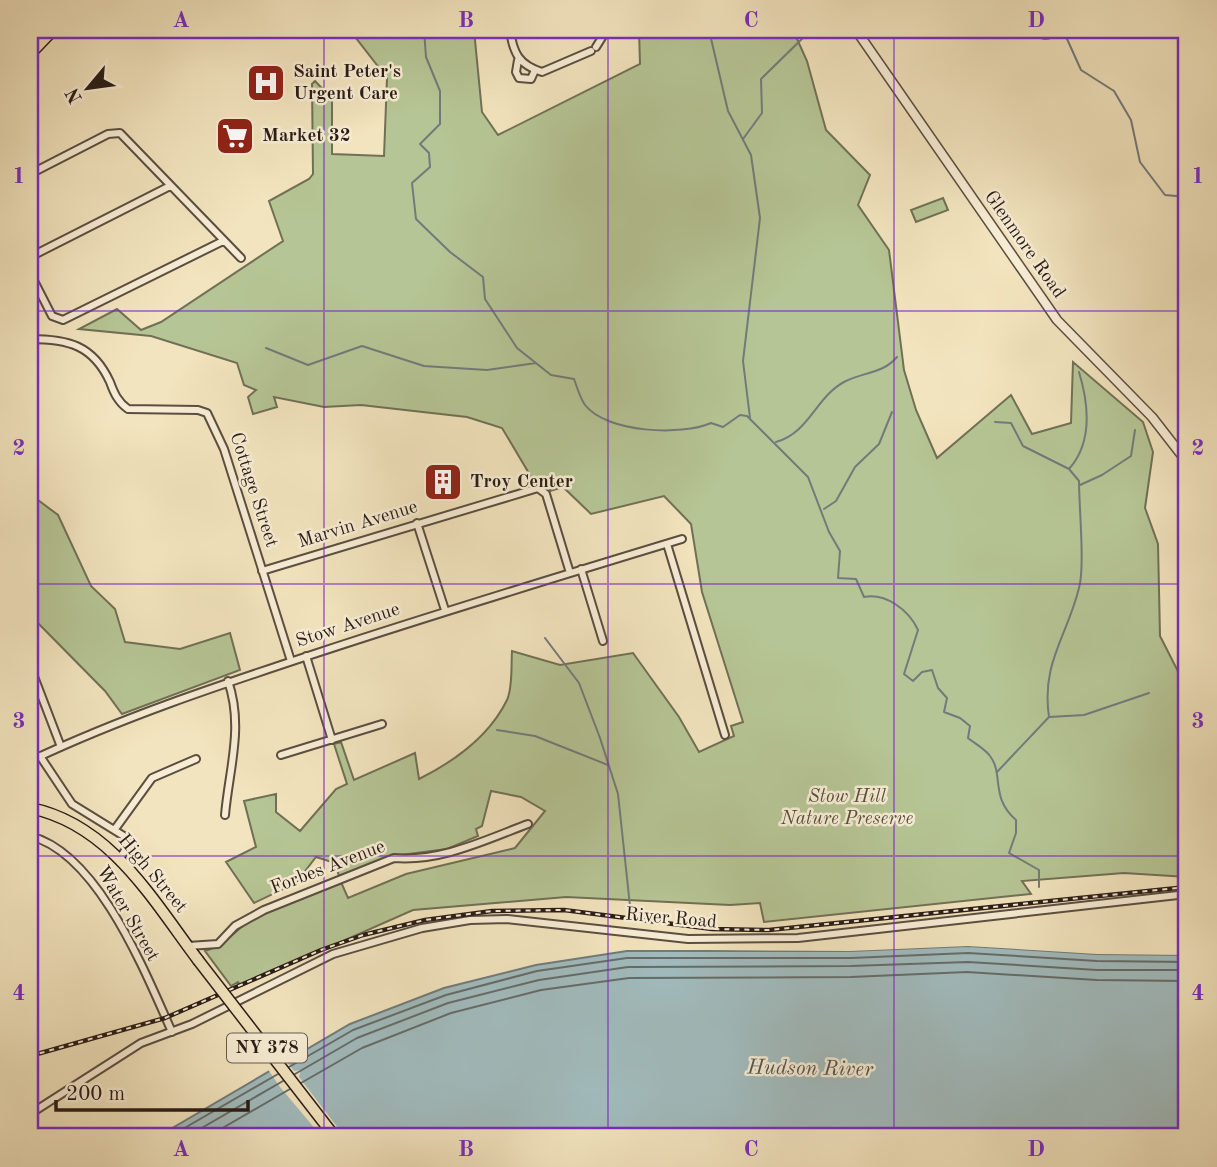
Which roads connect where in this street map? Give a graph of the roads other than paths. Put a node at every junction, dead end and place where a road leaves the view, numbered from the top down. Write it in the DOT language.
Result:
graph roads {
  1 [pos="35,30"];
  2 [pos="53,30"];
  3 [pos="510,30"];
  4 [pos="605,30"];
  5 [pos="615,30"];
  6 [pos="856,30"];
  7 [pos="41,41"];
  8 [pos="30,54"];
  9 [pos="517,60"];
  10 [pos="535,70"];
  11 [pos="30,174"];
  12 [pos="170,186"];
  13 [pos="223,241"];
  14 [pos="30,257"];
  15 [pos="241,258"];
  16 [pos="30,273"];
  17 [pos="30,339"];
  18 [pos="1187,462"];
  19 [pos="417,523"];
  20 [pos="682,539"];
  21 [pos="667,544"];
  22 [pos="582,569"];
  23 [pos="262,571"];
  24 [pos="570,573"];
  25 [pos="445,610"];
  26 [pos="603,641"];
  27 [pos="306,656"];
  28 [pos="291,661"];
  29 [pos="30,666"];
  30 [pos="228,681"];
  31 [pos="382,724"];
  32 [pos="725,735"];
  33 [pos="332,740"];
  34 [pos="61,747"];
  35 [pos="281,755"];
  36 [pos="40,756"];
  37 [pos="196,759"];
  38 [pos="30,761"];
  39 [pos="30,808"];
  40 [pos="225,815"];
  41 [pos="527,824"];
  42 [pos="115,829"];
  43 [pos="30,836"];
  44 [pos="120,858"];
  45 [pos="1187,894"];
  46 [pos="188,946"];
  47 [pos="172,1032"];
  48 [pos="30,1114"];
  49 [pos="335,1137"];
  1 -- 7 [label="street"];
  2 -- 7 [label="main road"];
  3 -- 9 [label="street"];
  4 -- 5 [label="street"];
  4 -- 10 [label="street"];
  6 -- 18 [label="street, Glenmore Road"];
  7 -- 8 [label="main road"];
  9 -- 10 [label="street"];
  9 -- 10 [label="street"];
  11 -- 12 [label="street"];
  12 -- 13 [label="street"];
  12 -- 14 [label="street"];
  13 -- 15 [label="street"];
  13 -- 16 [label="street"];
  17 -- 23 [label="street, Cottage Street"];
  19 -- 23 [label="street, Marvin Avenue"];
  19 -- 24 [label="street, Marvin Avenue"];
  19 -- 25 [label="street"];
  20 -- 21 [label="street, Stow Avenue"];
  21 -- 22 [label="street, Stow Avenue"];
  21 -- 32 [label="street"];
  22 -- 24 [label="street, Stow Avenue"];
  22 -- 26 [label="street"];
  23 -- 28 [label="street, Cottage Street"];
  24 -- 25 [label="street, Stow Avenue"];
  25 -- 27 [label="street, Stow Avenue"];
  27 -- 28 [label="street, Stow Avenue"];
  27 -- 33 [label="street"];
  28 -- 30 [label="street, Stow Avenue"];
  29 -- 34 [label="street"];
  30 -- 34 [label="street, Stow Avenue"];
  30 -- 40 [label="street"];
  31 -- 33 [label="street"];
  33 -- 35 [label="street"];
  34 -- 36 [label="street, Stow Avenue"];
  36 -- 38 [label="street, Stow Avenue"];
  36 -- 42 [label="street"];
  37 -- 42 [label="street"];
  39 -- 44 [label="main road, High Street / NY 378"];
  41 -- 46 [label="street, Forbes Avenue"];
  42 -- 44 [label="street"];
  43 -- 47 [label="street, Water Street"];
  44 -- 46 [label="main road, High Street / NY 378"];
  45 -- 47 [label="street, River Road"];
  46 -- 49 [label="main road, High Street / NY 378, bridge"];
  47 -- 48 [label="street, River Road"];
}
